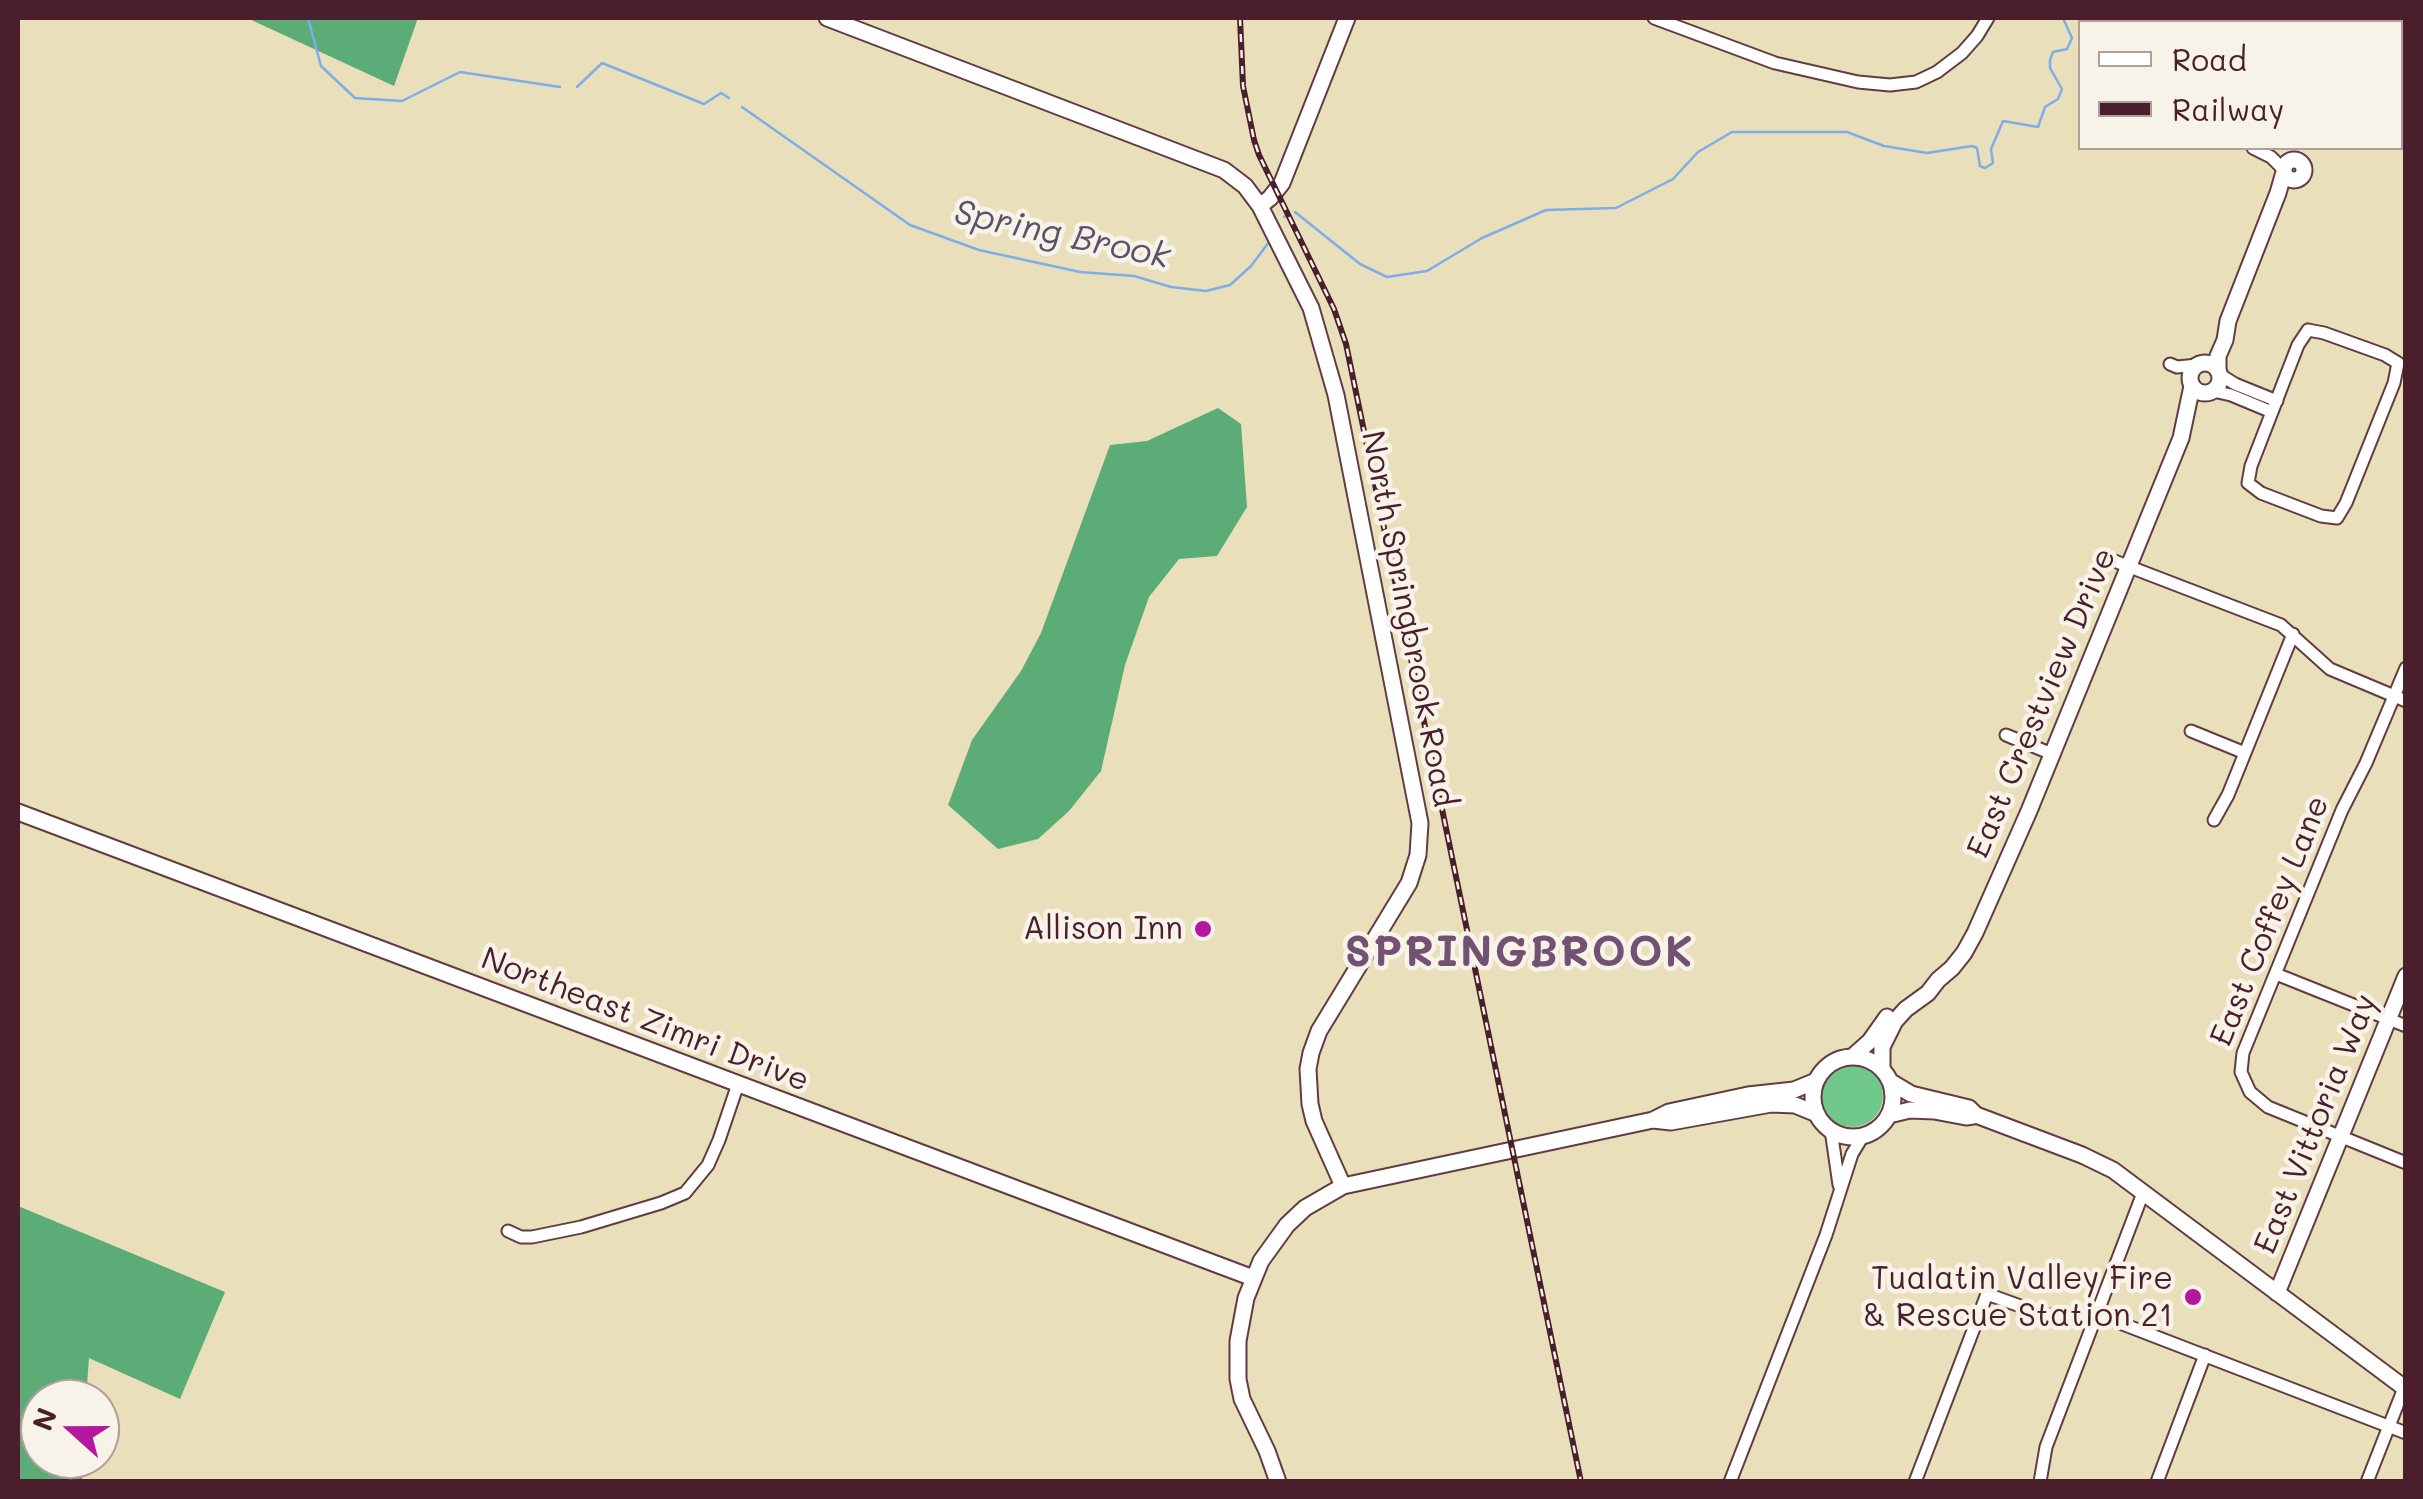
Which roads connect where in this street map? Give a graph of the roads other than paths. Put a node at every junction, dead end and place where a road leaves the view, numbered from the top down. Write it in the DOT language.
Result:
graph roads {
  1 [pos="827,18"];
  2 [pos="1347,18"];
  3 [pos="1654,18"];
  4 [pos="1988,18"];
  5 [pos="2257,150"];
  6 [pos="2290,168"];
  7 [pos="1260,206"];
  8 [pos="2228,321"];
  9 [pos="2199,364"];
  10 [pos="2219,372"];
  11 [pos="2191,384"];
  12 [pos="2211,392"];
  13 [pos="2274,406"];
  14 [pos="2180,438"];
  15 [pos="2104,557"];
  16 [pos="2129,567"];
  17 [pos="2293,634"];
  18 [pos="2406,668"];
  19 [pos="2400,699"];
  20 [pos="2191,731"];
  21 [pos="2006,735"];
  22 [pos="2245,752"];
  23 [pos="2052,754"];
  24 [pos="18,812"];
  25 [pos="2214,820"];
  26 [pos="2276,974"];
  27 [pos="2406,976"];
  28 [pos="1938,980"];
  29 [pos="2388,1019"];
  30 [pos="2406,1026"];
  31 [pos="1852,1056"];
  32 [pos="1886,1076"];
  33 [pos="1816,1081"];
  34 [pos="738,1084"];
  35 [pos="1817,1114"];
  36 [pos="1889,1115"];
  37 [pos="1976,1115"];
  38 [pos="1654,1120"];
  39 [pos="1831,1130"];
  40 [pos="1863,1136"];
  41 [pos="2340,1136"];
  42 [pos="2406,1163"];
  43 [pos="1343,1186"];
  44 [pos="1839,1188"];
  45 [pos="2143,1193"];
  46 [pos="508,1231"];
  47 [pos="1253,1278"];
  48 [pos="2277,1293"];
  49 [pos="2095,1316"];
  50 [pos="2205,1356"];
  51 [pos="2405,1389"];
  52 [pos="2388,1426"];
  53 [pos="2406,1433"];
  54 [pos="1278,1482"];
  55 [pos="1730,1482"];
  56 [pos="1915,1482"];
  57 [pos="2040,1482"];
  58 [pos="2157,1482"];
  59 [pos="2367,1482"];
  1 -- 7 [label="street, North Springbrook Road"];
  2 -- 7 [label="street"];
  3 -- 4 [label="street"];
  5 -- 6 [label="street"];
  6 -- 8 [label="street"];
  7 -- 43 [label="street, North Springbrook Road"];
  8 -- 9 [label="street"];
  8 -- 10 [label="street"];
  9 -- 10 [label="street"];
  9 -- 11 [label="street"];
  9 -- 11 [label="street"];
  10 -- 12 [label="street"];
  10 -- 13 [label="street"];
  11 -- 12 [label="street"];
  11 -- 14 [label="street, East Crestview Drive"];
  12 -- 13 [label="street"];
  12 -- 14 [label="street, East Crestview Drive"];
  13 -- 13 [label="street"];
  14 -- 16 [label="street, East Crestview Drive"];
  15 -- 16 [label="street"];
  16 -- 17 [label="street"];
  16 -- 23 [label="street, East Crestview Drive"];
  17 -- 19 [label="street"];
  17 -- 22 [label="street"];
  18 -- 19 [label="street, East Coffey Lane"];
  19 -- 26 [label="street, East Coffey Lane"];
  20 -- 22 [label="street"];
  21 -- 23 [label="street"];
  22 -- 25 [label="street"];
  23 -- 28 [label="street, East Crestview Drive"];
  24 -- 34 [label="street, Northeast Zimri Drive"];
  26 -- 29 [label="street"];
  26 -- 41 [label="street, East Coffey Lane"];
  27 -- 29 [label="street, East Vittoria Way"];
  28 -- 31 [label="street, East Crestview Drive"];
  28 -- 32 [label="street, East Crestview Drive"];
  29 -- 30 [label="street"];
  29 -- 41 [label="street, East Vittoria Way"];
  31 -- 32 [label="street"];
  31 -- 33 [label="street"];
  32 -- 36 [label="street"];
  32 -- 37 [label="street"];
  33 -- 35 [label="street"];
  33 -- 38 [label="street"];
  34 -- 46 [label="street"];
  34 -- 47 [label="street, Northeast Zimri Drive"];
  35 -- 38 [label="street"];
  35 -- 39 [label="street"];
  36 -- 37 [label="street"];
  36 -- 40 [label="street"];
  37 -- 45 [label="street"];
  38 -- 43 [label="street"];
  39 -- 40 [label="street"];
  39 -- 44 [label="street"];
  40 -- 44 [label="street"];
  41 -- 42 [label="street, East Coffey Lane"];
  41 -- 48 [label="street, East Vittoria Way"];
  43 -- 47 [label="street"];
  44 -- 55 [label="street"];
  45 -- 48 [label="street"];
  45 -- 49 [label="street"];
  47 -- 54 [label="street"];
  48 -- 51 [label="street"];
  49 -- 50 [label="street"];
  49 -- 56 [label="street"];
  49 -- 57 [label="street"];
  50 -- 52 [label="street"];
  50 -- 58 [label="street"];
  51 -- 52 [label="street"];
  52 -- 53 [label="street"];
  52 -- 59 [label="street"];
}
